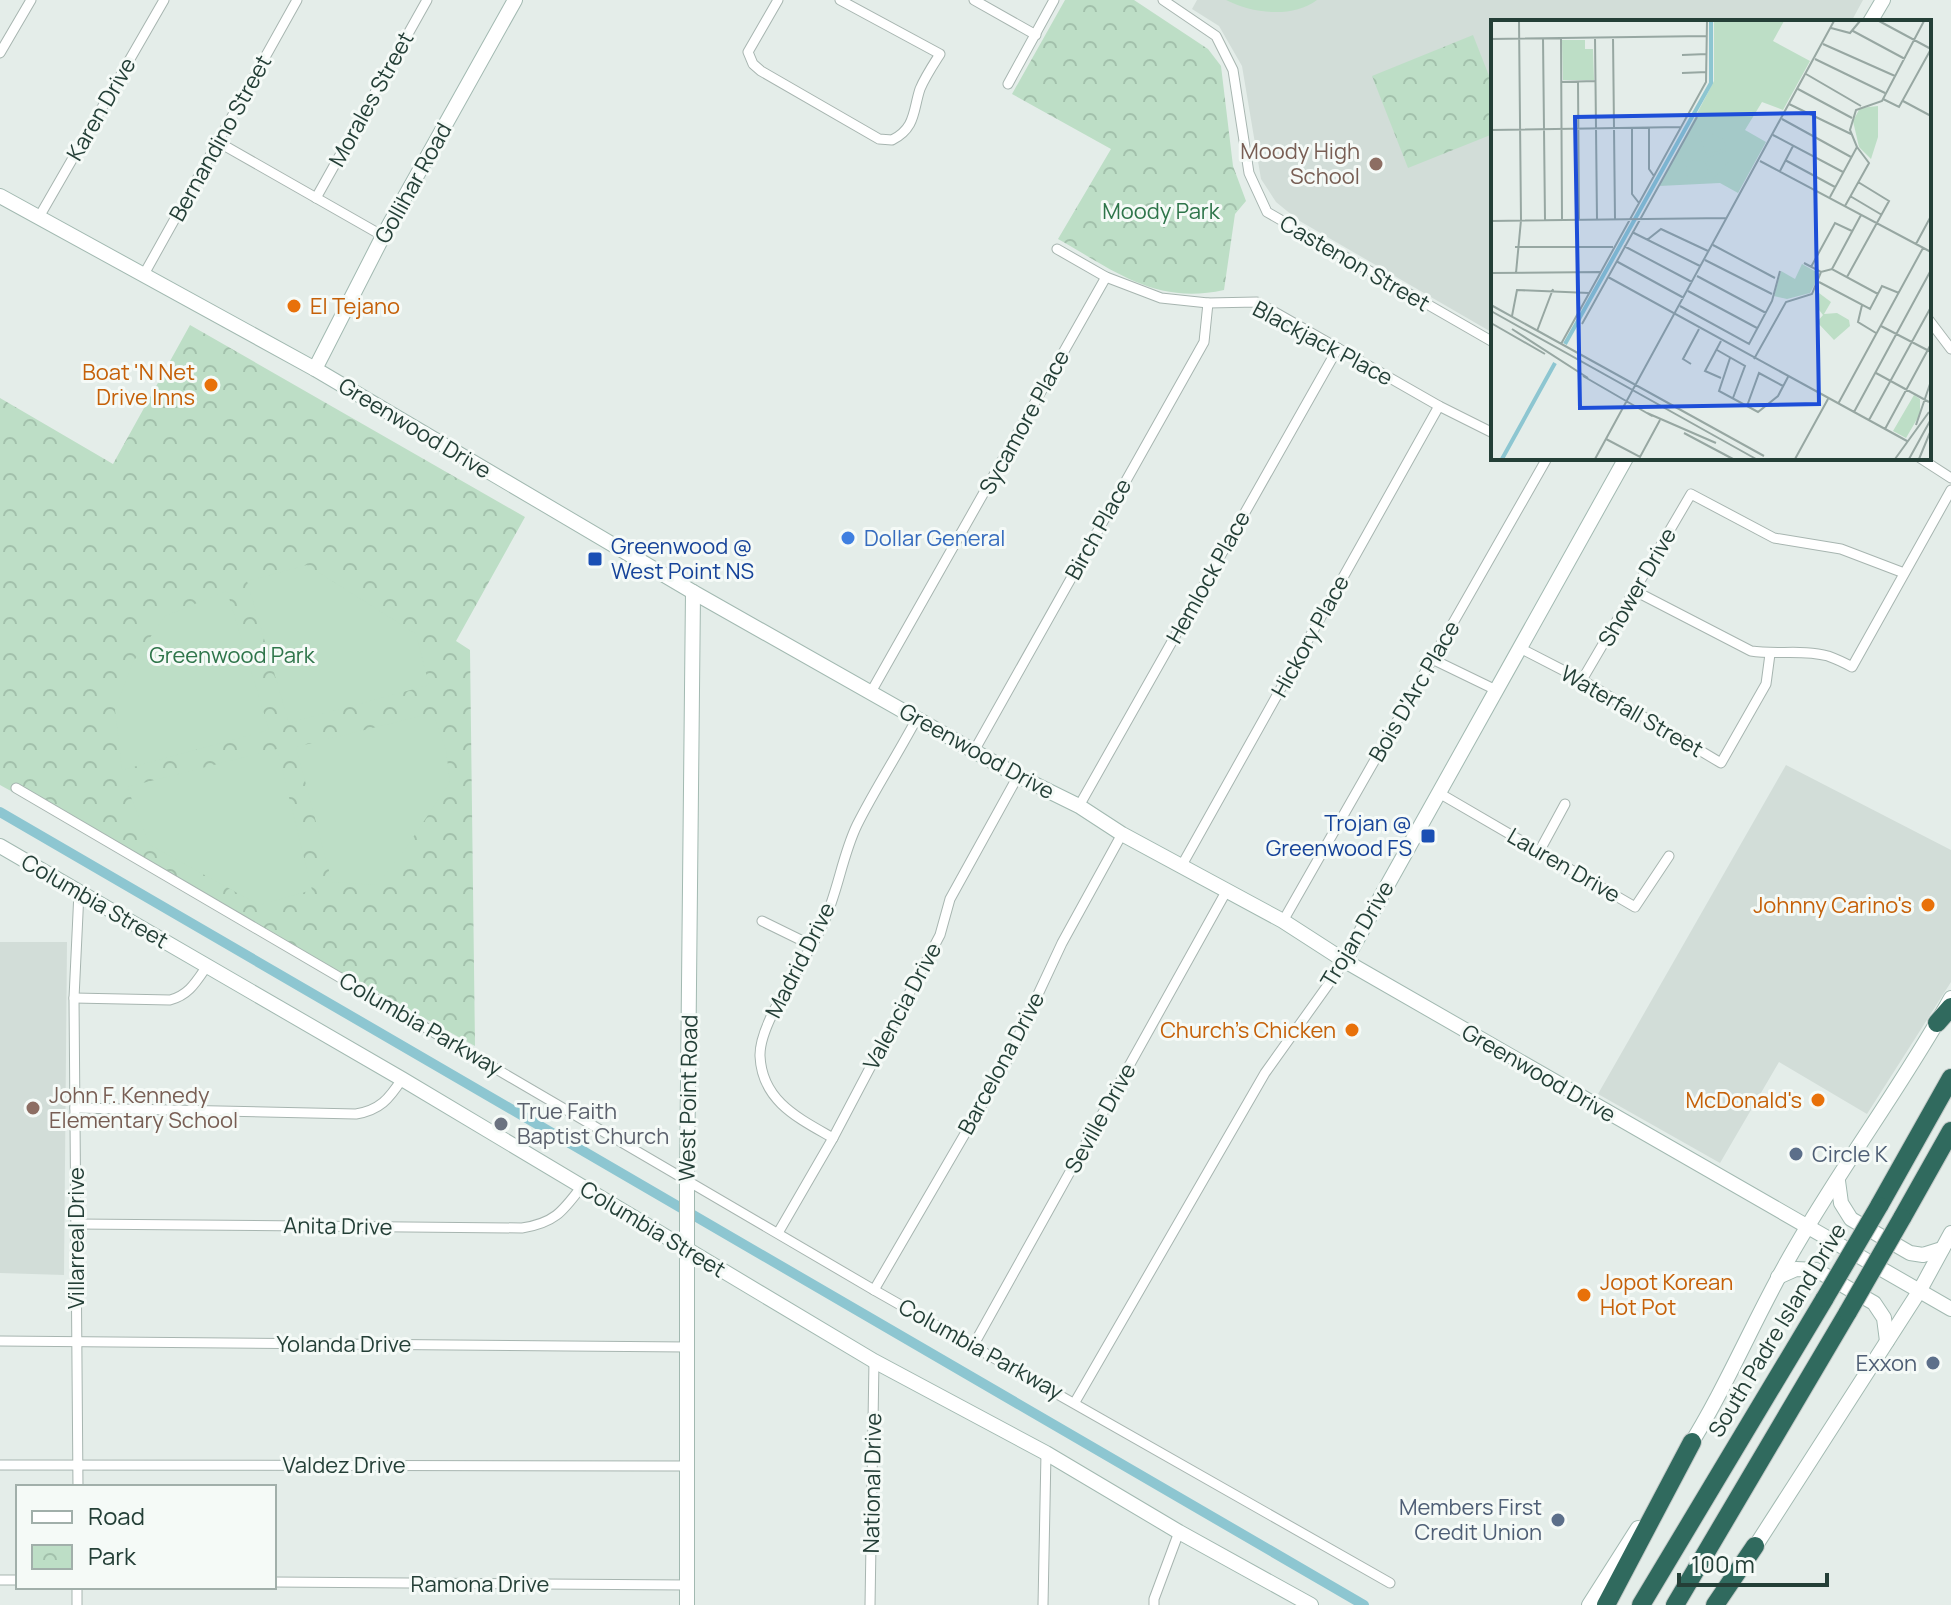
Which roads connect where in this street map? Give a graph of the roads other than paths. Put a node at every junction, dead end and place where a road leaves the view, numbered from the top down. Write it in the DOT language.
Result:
graph roads {
  1 [pos="31,0"];
  2 [pos="164,0"];
  3 [pos="297,0"];
  4 [pos="427,0"];
  5 [pos="515,0"];
  6 [pos="778,0"];
  7 [pos="840,0"];
  8 [pos="974,0"];
  9 [pos="1054,0"];
  10 [pos="1163,0"];
  11 [pos="1883,0"];
  12 [pos="1871,20"];
  13 [pos="1036,35"];
  14 [pos="0,53"];
  15 [pos="1008,84"];
  16 [pos="218,142"];
  17 [pos="0,196"];
  18 [pos="316,198"];
  19 [pos="39,217"];
  20 [pos="383,236"];
  21 [pos="1057,249"];
  22 [pos="143,276"];
  23 [pos="1106,277"];
  24 [pos="1208,303"];
  25 [pos="1931,323"];
  26 [pos="1491,341"];
  27 [pos="1338,348"];
  28 [pos="1951,349"];
  29 [pos="315,369"];
  30 [pos="1439,406"];
  31 [pos="1491,432"];
  32 [pos="1543,460"];
  33 [pos="1625,460"];
  34 [pos="1923,460"];
  35 [pos="1951,478"];
  36 [pos="1951,490"];
  37 [pos="1904,573"];
  38 [pos="1635,591"];
  39 [pos="693,592"];
  40 [pos="1520,648"];
  41 [pos="1770,654"];
  42 [pos="1432,659"];
  43 [pos="1582,680"];
  44 [pos="1496,690"];
  45 [pos="871,692"];
  46 [pos="917,718"];
  47 [pos="974,751"];
  48 [pos="1018,776"];
  49 [pos="16,788"];
  50 [pos="1439,793"];
  51 [pos="1565,804"];
  52 [pos="1079,806"];
  53 [pos="1122,834"];
  54 [pos="0,846"];
  55 [pos="1540,850"];
  56 [pos="1669,856"];
  57 [pos="1182,865"];
  58 [pos="1227,890"];
  59 [pos="79,892"];
  60 [pos="762,921"];
  61 [pos="1283,921"];
  62 [pos="813,946"];
  63 [pos="1345,961"];
  64 [pos="207,966"];
  65 [pos="74,998"];
  66 [pos="1951,998"];
  67 [pos="1951,1007"];
  68 [pos="1937,1023"];
  69 [pos="1951,1078"];
  70 [pos="402,1079"];
  71 [pos="75,1108"];
  72 [pos="1951,1131"];
  73 [pos="833,1138"];
  74 [pos="1838,1181"];
  75 [pos="582,1186"];
  76 [pos="687,1187"];
  77 [pos="76,1224"];
  78 [pos="1807,1227"];
  79 [pos="778,1233"];
  80 [pos="1951,1233"];
  81 [pos="687,1243"];
  82 [pos="1942,1249"];
  83 [pos="1778,1277"];
  84 [pos="874,1290"];
  85 [pos="1920,1290"];
  86 [pos="1951,1309"];
  87 [pos="0,1341"];
  88 [pos="1887,1341"];
  89 [pos="77,1342"];
  90 [pos="973,1346"];
  91 [pos="687,1347"];
  92 [pos="874,1361"];
  93 [pos="1075,1402"];
  94 [pos="1692,1442"];
  95 [pos="1046,1453"];
  96 [pos="0,1465"];
  97 [pos="78,1465"];
  98 [pos="687,1466"];
  99 [pos="78,1485"];
  100 [pos="1179,1532"];
  101 [pos="1755,1546"];
  102 [pos="276,1582"];
  103 [pos="1390,1583"];
  104 [pos="687,1585"];
  105 [pos="687,1605"];
  106 [pos="870,1605"];
  107 [pos="1043,1605"];
  108 [pos="1154,1605"];
  109 [pos="1311,1605"];
  110 [pos="1589,1605"];
  111 [pos="1606,1605"];
  112 [pos="1641,1605"];
  113 [pos="1675,1605"];
  114 [pos="1718,1605"];
  1 -- 14 [label="street"];
  2 -- 19 [label="street, Karen Drive"];
  3 -- 16 [label="street, Bernandino Street"];
  4 -- 18 [label="street, Morales Street"];
  5 -- 20 [label="main road, Gollihar Road"];
  6 -- 7 [label="street"];
  8 -- 13 [label="street"];
  9 -- 13 [label="street"];
  10 -- 26 [label="street, Castenon Street"];
  11 -- 12 [label="main road"];
  13 -- 15 [label="street"];
  16 -- 18 [label="street"];
  16 -- 22 [label="street, Bernandino Street"];
  17 -- 19 [label="main road, Greenwood Drive"];
  18 -- 20 [label="street"];
  19 -- 22 [label="main road, Greenwood Drive"];
  20 -- 29 [label="main road, Gollihar Road"];
  21 -- 23 [label="street, Blackjack Place"];
  22 -- 29 [label="main road, Greenwood Drive"];
  23 -- 24 [label="street, Blackjack Place"];
  23 -- 45 [label="street, Sycamore Place"];
  24 -- 27 [label="street, Blackjack Place"];
  24 -- 47 [label="street, Birch Place"];
  25 -- 28 [label="street"];
  27 -- 30 [label="street, Blackjack Place"];
  27 -- 52 [label="street, Hemlock Place"];
  29 -- 39 [label="main road, Greenwood Drive"];
  30 -- 31 [label="street, Blackjack Place"];
  30 -- 57 [label="street, Hickory Place"];
  32 -- 42 [label="street, Bois D'Arc Place"];
  33 -- 40 [label="main road, Trojan Drive"];
  34 -- 35 [label="street"];
  36 -- 37 [label="street"];
  37 -- 38 [label="street, Shower Drive"];
  37 -- 41 [label="street"];
  38 -- 41 [label="street"];
  38 -- 43 [label="street, Shower Drive"];
  39 -- 45 [label="main road, Greenwood Drive"];
  39 -- 76 [label="main road, West Point Road"];
  40 -- 43 [label="street, Waterfall Street"];
  40 -- 44 [label="main road, Trojan Drive"];
  41 -- 43 [label="street, Waterfall Street"];
  42 -- 44 [label="street"];
  42 -- 61 [label="street, Bois D'Arc Place"];
  44 -- 50 [label="main road, Trojan Drive"];
  45 -- 46 [label="main road, Greenwood Drive"];
  46 -- 47 [label="main road, Greenwood Drive"];
  46 -- 62 [label="street, Madrid Drive"];
  47 -- 48 [label="main road, Greenwood Drive"];
  48 -- 52 [label="main road, Greenwood Drive"];
  48 -- 73 [label="street, Valencia Drive"];
  49 -- 76 [label="street, Columbia Parkway"];
  50 -- 55 [label="street, Lauren Drive"];
  50 -- 63 [label="main road, Trojan Drive"];
  51 -- 55 [label="street"];
  52 -- 53 [label="main road, Greenwood Drive"];
  53 -- 57 [label="main road, Greenwood Drive"];
  53 -- 84 [label="street, Barcelona Drive"];
  54 -- 59 [label="main road, Columbia Street"];
  55 -- 56 [label="street, Lauren Drive"];
  57 -- 58 [label="main road, Greenwood Drive"];
  58 -- 61 [label="main road, Greenwood Drive"];
  58 -- 90 [label="street, Seville Drive"];
  59 -- 64 [label="main road, Columbia Street"];
  59 -- 65 [label="street, Villarreal Drive"];
  60 -- 62 [label="street"];
  61 -- 63 [label="main road, Greenwood Drive"];
  62 -- 73 [label="street, Madrid Drive"];
  63 -- 78 [label="main road, Greenwood Drive"];
  63 -- 93 [label="street, Trojan Drive"];
  64 -- 65 [label="street"];
  64 -- 70 [label="main road, Columbia Street"];
  65 -- 71 [label="street, Villarreal Drive"];
  66 -- 68 [label="main road"];
  67 -- 68 [label="highway"];
  68 -- 74 [label="main road"];
  69 -- 112 [label="highway, South Padre Island Drive, bridge"];
  70 -- 71 [label="street"];
  70 -- 75 [label="main road, Columbia Street"];
  71 -- 77 [label="street, Villarreal Drive"];
  72 -- 113 [label="highway, bridge"];
  73 -- 79 [label="street, Valencia Drive"];
  74 -- 78 [label="main road"];
  74 -- 82 [label="main road"];
  75 -- 77 [label="street, Anita Drive"];
  75 -- 81 [label="main road, Columbia Street"];
  76 -- 79 [label="street, Columbia Parkway"];
  76 -- 81 [label="main road, West Point Road"];
  77 -- 89 [label="street, Villarreal Drive"];
  78 -- 83 [label="main road"];
  78 -- 85 [label="main road, Greenwood Drive"];
  79 -- 84 [label="street, Columbia Parkway"];
  80 -- 82 [label="main road"];
  81 -- 91 [label="main road, West Point Road"];
  81 -- 92 [label="main road, Columbia Street"];
  82 -- 85 [label="main road"];
  83 -- 88 [label="main road"];
  83 -- 94 [label="main road"];
  84 -- 90 [label="street, Columbia Parkway"];
  85 -- 86 [label="main road, Greenwood Drive"];
  85 -- 88 [label="main road"];
  87 -- 89 [label="street, Yolanda Drive"];
  88 -- 101 [label="main road"];
  89 -- 91 [label="street, Yolanda Drive"];
  89 -- 97 [label="street, Villarreal Drive"];
  90 -- 93 [label="street, Columbia Parkway"];
  91 -- 98 [label="main road, West Point Road"];
  92 -- 95 [label="main road, Columbia Street"];
  92 -- 106 [label="street, National Drive"];
  93 -- 103 [label="street, Columbia Parkway"];
  94 -- 110 [label="main road"];
  94 -- 111 [label="highway"];
  95 -- 100 [label="main road, Columbia Street"];
  95 -- 107 [label="street"];
  96 -- 97 [label="street, Valdez Drive"];
  97 -- 98 [label="street, Valdez Drive"];
  97 -- 99 [label="street, Villarreal Drive"];
  98 -- 104 [label="main road, West Point Road"];
  100 -- 108 [label="street"];
  100 -- 109 [label="main road, Columbia Street"];
  101 -- 114 [label="highway"];
  102 -- 104 [label="street, Ramona Drive"];
  104 -- 105 [label="main road, West Point Road"];
}
